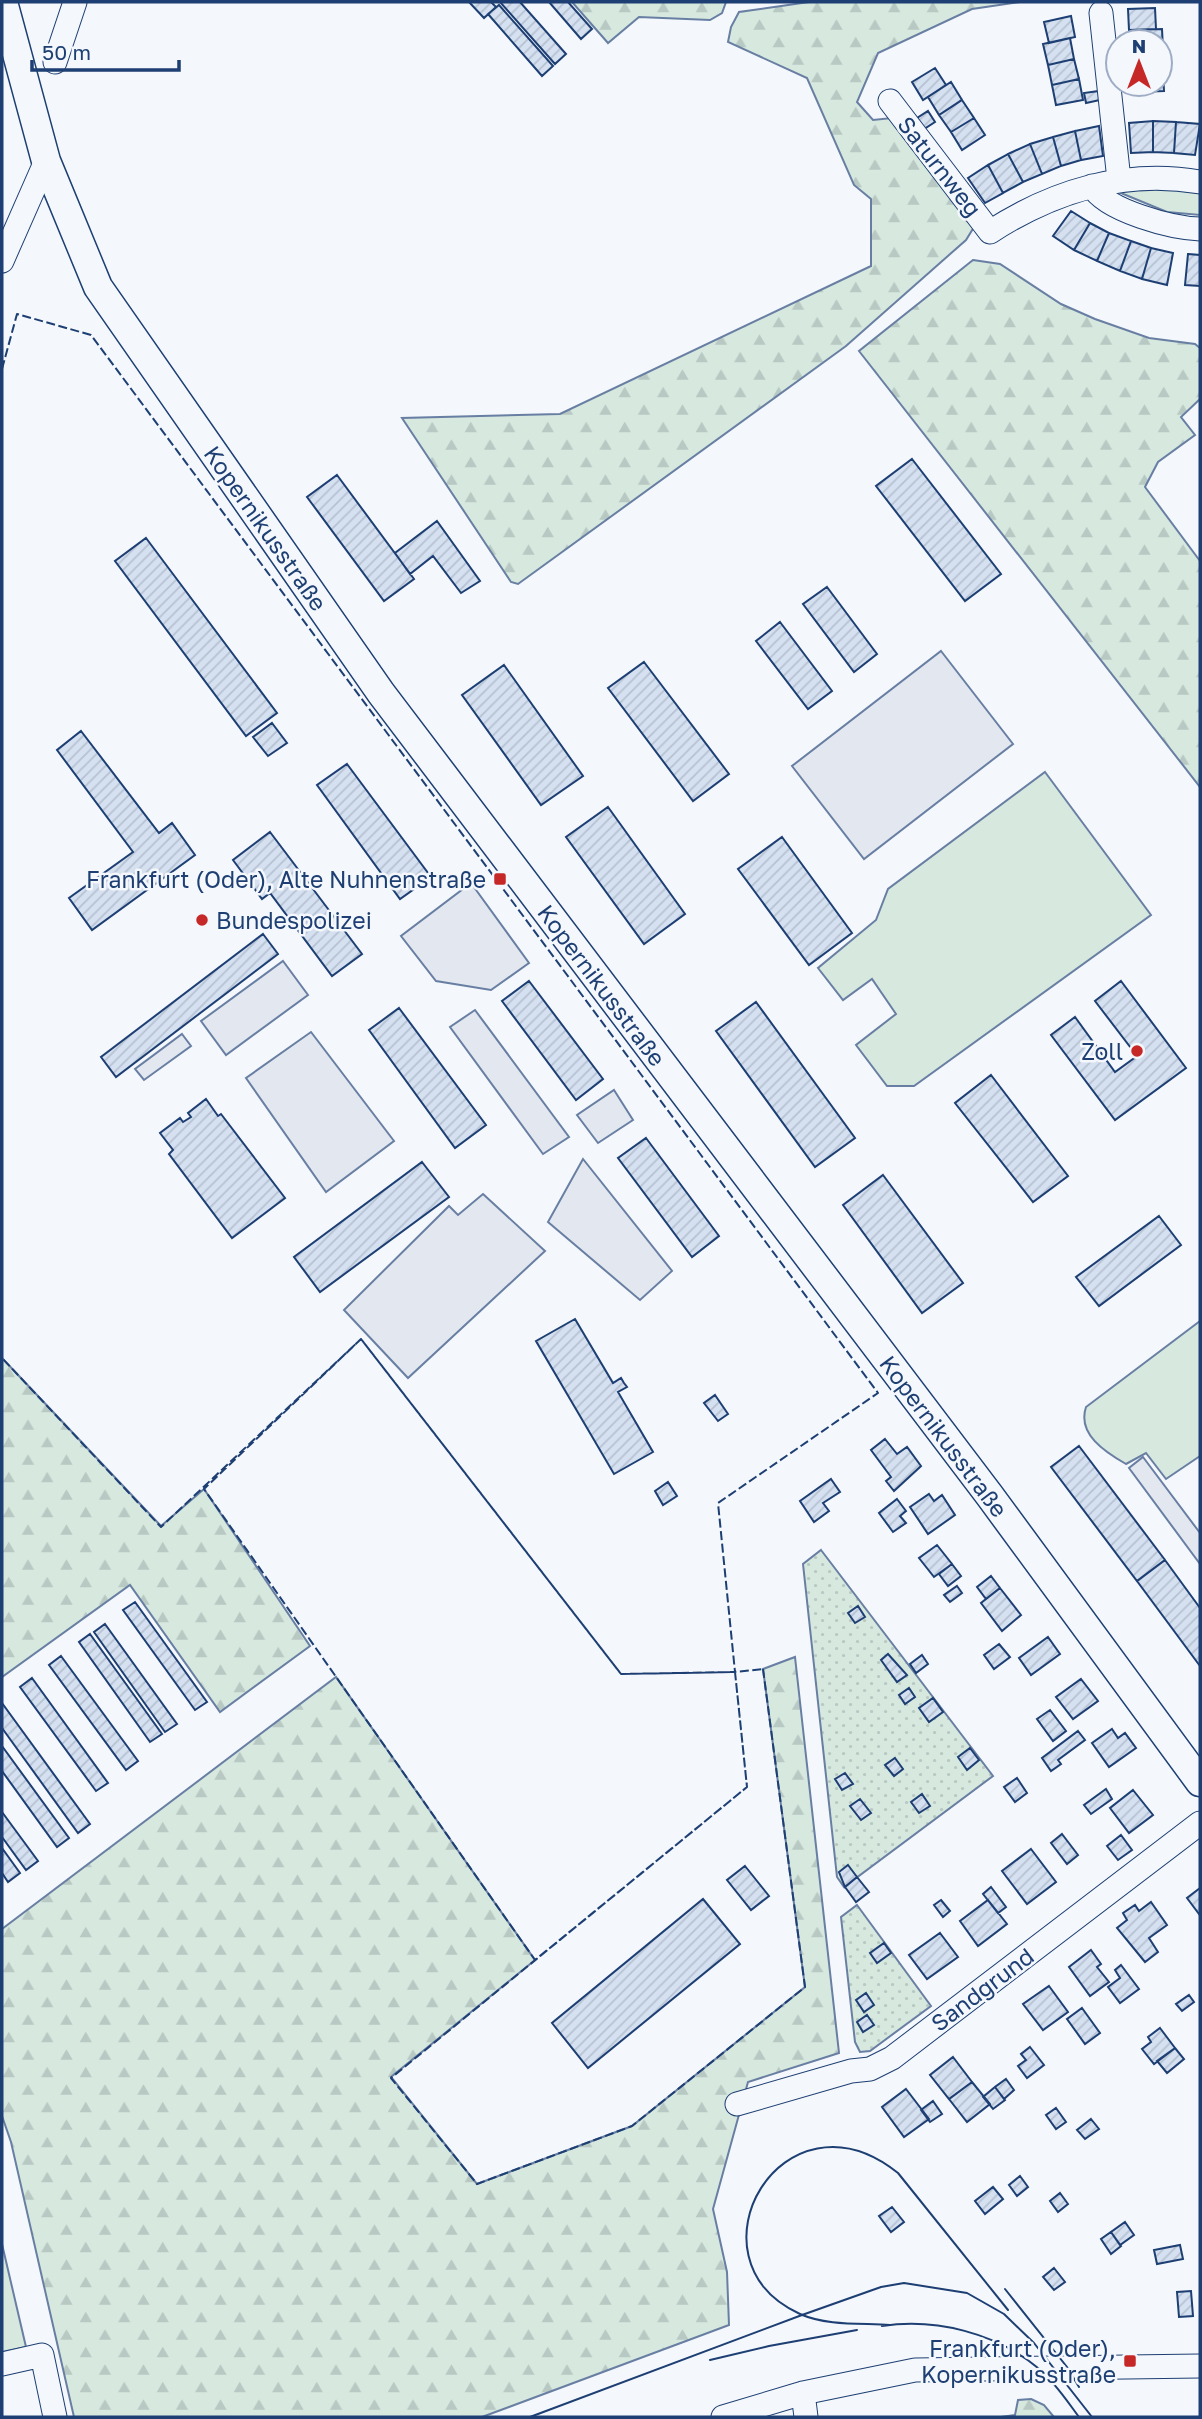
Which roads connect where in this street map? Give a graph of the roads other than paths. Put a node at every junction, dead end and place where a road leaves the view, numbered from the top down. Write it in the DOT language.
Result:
graph roads {
  1 [pos="3,2"];
  2 [pos="75,2"];
  3 [pos="1101,13"];
  4 [pos="55,62"];
  5 [pos="890,101"];
  6 [pos="46,161"];
  7 [pos="1119,180"];
  8 [pos="1200,182"];
  9 [pos="1091,186"];
  10 [pos="1200,229"];
  11 [pos="2,261"];
  12 [pos="1200,1782"];
  13 [pos="1200,1823"];
  14 [pos="737,2104"];
  15 [pos="2,2364"];
  16 [pos="1200,2366"];
  17 [pos="803,2393"];
  18 [pos="55,2417"];
  19 [pos="723,2417"];
  20 [pos="806,2417"];
  1 -- 6 [label="main road, Kopernikusstraße"];
  2 -- 4 [label="street"];
  3 -- 7 [label="street"];
  5 -- 9 [label="street, Saturnweg"];
  6 -- 11 [label="street"];
  6 -- 12 [label="main road, Kopernikusstraße"];
  7 -- 8 [label="street"];
  7 -- 9 [label="street"];
  9 -- 10 [label="street"];
  13 -- 14 [label="street, Sandgrund"];
  15 -- 18 [label="street"];
  16 -- 17 [label="street"];
  17 -- 19 [label="street"];
  17 -- 20 [label="street"];
}
